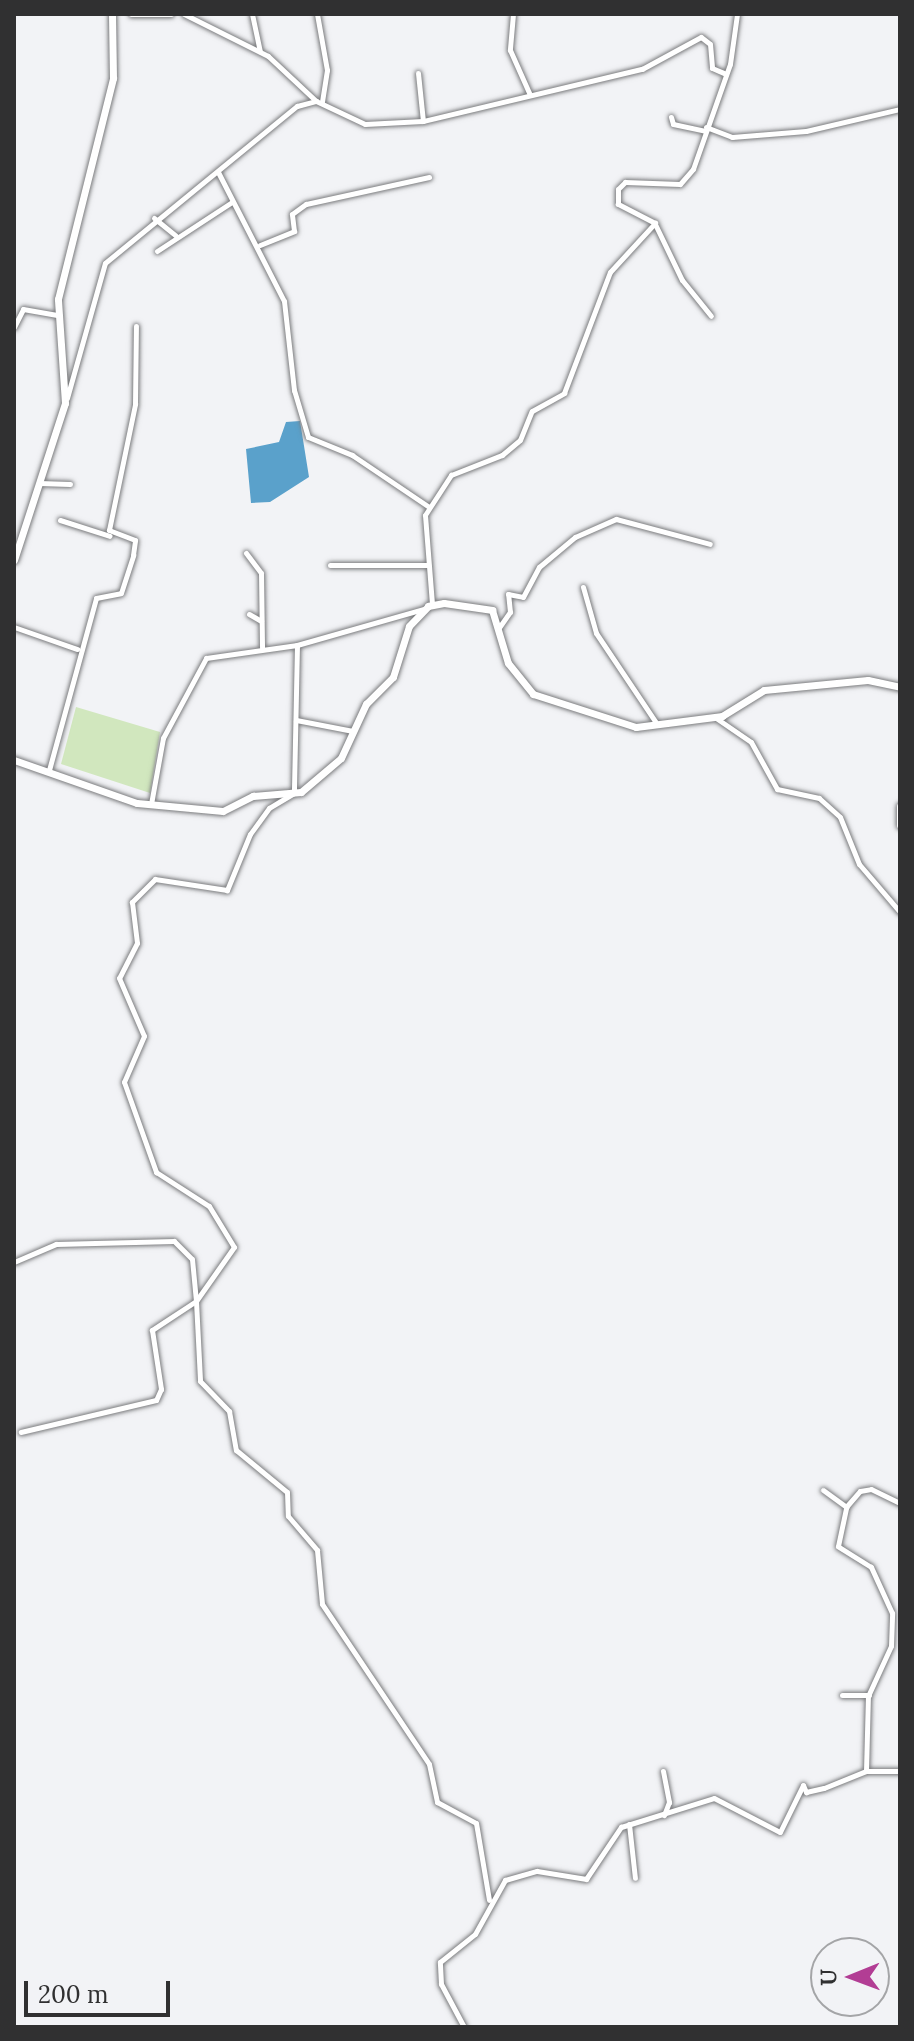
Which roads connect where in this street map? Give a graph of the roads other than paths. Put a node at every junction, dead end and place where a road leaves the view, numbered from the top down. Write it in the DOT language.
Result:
graph roads {
  1 [pos="112,14"];
  2 [pos="131,14"];
  3 [pos="171,14"];
  4 [pos="184,14"];
  5 [pos="252,14"];
  6 [pos="317,14"];
  7 [pos="513,14"];
  8 [pos="737,14"];
  9 [pos="261,51"];
  10 [pos="418,73"];
  11 [pos="726,74"];
  12 [pos="530,95"];
  13 [pos="319,102"];
  14 [pos="900,109"];
  15 [pos="671,117"];
  16 [pos="423,121"];
  17 [pos="705,129"];
  18 [pos="218,172"];
  19 [pos="429,177"];
  20 [pos="232,202"];
  21 [pos="154,218"];
  22 [pos="655,223"];
  23 [pos="176,236"];
  24 [pos="260,245"];
  25 [pos="157,251"];
  26 [pos="58,315"];
  27 [pos="711,316"];
  28 [pos="136,326"];
  29 [pos="14,327"];
  30 [pos="65,403"];
  31 [pos="38,483"];
  32 [pos="70,484"];
  33 [pos="429,507"];
  34 [pos="60,520"];
  35 [pos="110,536"];
  36 [pos="710,544"];
  37 [pos="246,553"];
  38 [pos="14,560"];
  39 [pos="330,565"];
  40 [pos="427,565"];
  41 [pos="583,587"];
  42 [pos="432,604"];
  43 [pos="423,609"];
  44 [pos="249,614"];
  45 [pos="262,622"];
  46 [pos="14,627"];
  47 [pos="498,629"];
  48 [pos="297,645"];
  49 [pos="262,648"];
  50 [pos="77,649"];
  51 [pos="900,687"];
  52 [pos="715,718"];
  53 [pos="296,720"];
  54 [pos="658,725"];
  55 [pos="353,731"];
  56 [pos="14,760"];
  57 [pos="49,770"];
  58 [pos="294,793"];
  59 [pos="151,804"];
  60 [pos="900,806"];
  61 [pos="900,825"];
  62 [pos="900,912"];
  63 [pos="14,1262"];
  64 [pos="196,1301"];
  65 [pos="21,1432"];
  66 [pos="823,1490"];
  67 [pos="900,1503"];
  68 [pos="846,1507"];
  69 [pos="842,1695"];
  70 [pos="870,1695"];
  71 [pos="663,1771"];
  72 [pos="866,1771"];
  73 [pos="900,1771"];
  74 [pos="664,1816"];
  75 [pos="629,1824"];
  76 [pos="635,1878"];
  77 [pos="489,1900"];
  78 [pos="464,2027"];
  1 -- 26 [label="street"];
  2 -- 3 [label="street"];
  4 -- 9 [label="street"];
  5 -- 9 [label="street"];
  6 -- 13 [label="street"];
  7 -- 12 [label="street"];
  8 -- 11 [label="street"];
  9 -- 13 [label="street"];
  10 -- 16 [label="street"];
  11 -- 12 [label="street"];
  11 -- 17 [label="street"];
  12 -- 16 [label="street"];
  13 -- 16 [label="street"];
  13 -- 18 [label="street"];
  14 -- 17 [label="street"];
  15 -- 17 [label="street"];
  17 -- 22 [label="street"];
  18 -- 20 [label="street"];
  18 -- 21 [label="street"];
  19 -- 24 [label="street"];
  20 -- 23 [label="street"];
  20 -- 24 [label="street"];
  21 -- 23 [label="street"];
  21 -- 30 [label="street"];
  22 -- 27 [label="street"];
  22 -- 33 [label="street"];
  23 -- 25 [label="street"];
  24 -- 33 [label="street"];
  26 -- 29 [label="street"];
  26 -- 30 [label="street"];
  28 -- 35 [label="street"];
  30 -- 31 [label="street"];
  31 -- 32 [label="street"];
  31 -- 38 [label="street"];
  33 -- 40 [label="street"];
  34 -- 35 [label="street"];
  35 -- 50 [label="street"];
  36 -- 47 [label="street"];
  37 -- 45 [label="street"];
  39 -- 40 [label="street"];
  40 -- 42 [label="street"];
  41 -- 54 [label="street"];
  42 -- 43 [label="street"];
  42 -- 47 [label="street"];
  43 -- 48 [label="street"];
  43 -- 55 [label="street"];
  44 -- 45 [label="street"];
  45 -- 49 [label="street"];
  46 -- 50 [label="street"];
  47 -- 54 [label="street"];
  48 -- 49 [label="street"];
  48 -- 53 [label="street"];
  49 -- 59 [label="street"];
  50 -- 57 [label="street"];
  51 -- 52 [label="street"];
  52 -- 54 [label="street"];
  52 -- 62 [label="street"];
  53 -- 55 [label="street"];
  53 -- 58 [label="street"];
  55 -- 58 [label="street"];
  56 -- 57 [label="street"];
  57 -- 59 [label="street"];
  58 -- 59 [label="street"];
  58 -- 64 [label="street"];
  60 -- 61 [label="street"];
  63 -- 64 [label="street"];
  64 -- 65 [label="street"];
  64 -- 77 [label="street"];
  66 -- 68 [label="street"];
  67 -- 68 [label="street"];
  68 -- 70 [label="street"];
  69 -- 70 [label="street"];
  70 -- 72 [label="street"];
  71 -- 74 [label="street"];
  72 -- 73 [label="street"];
  72 -- 74 [label="street"];
  74 -- 75 [label="street"];
  75 -- 76 [label="street"];
  75 -- 77 [label="street"];
  77 -- 78 [label="street"];
}
